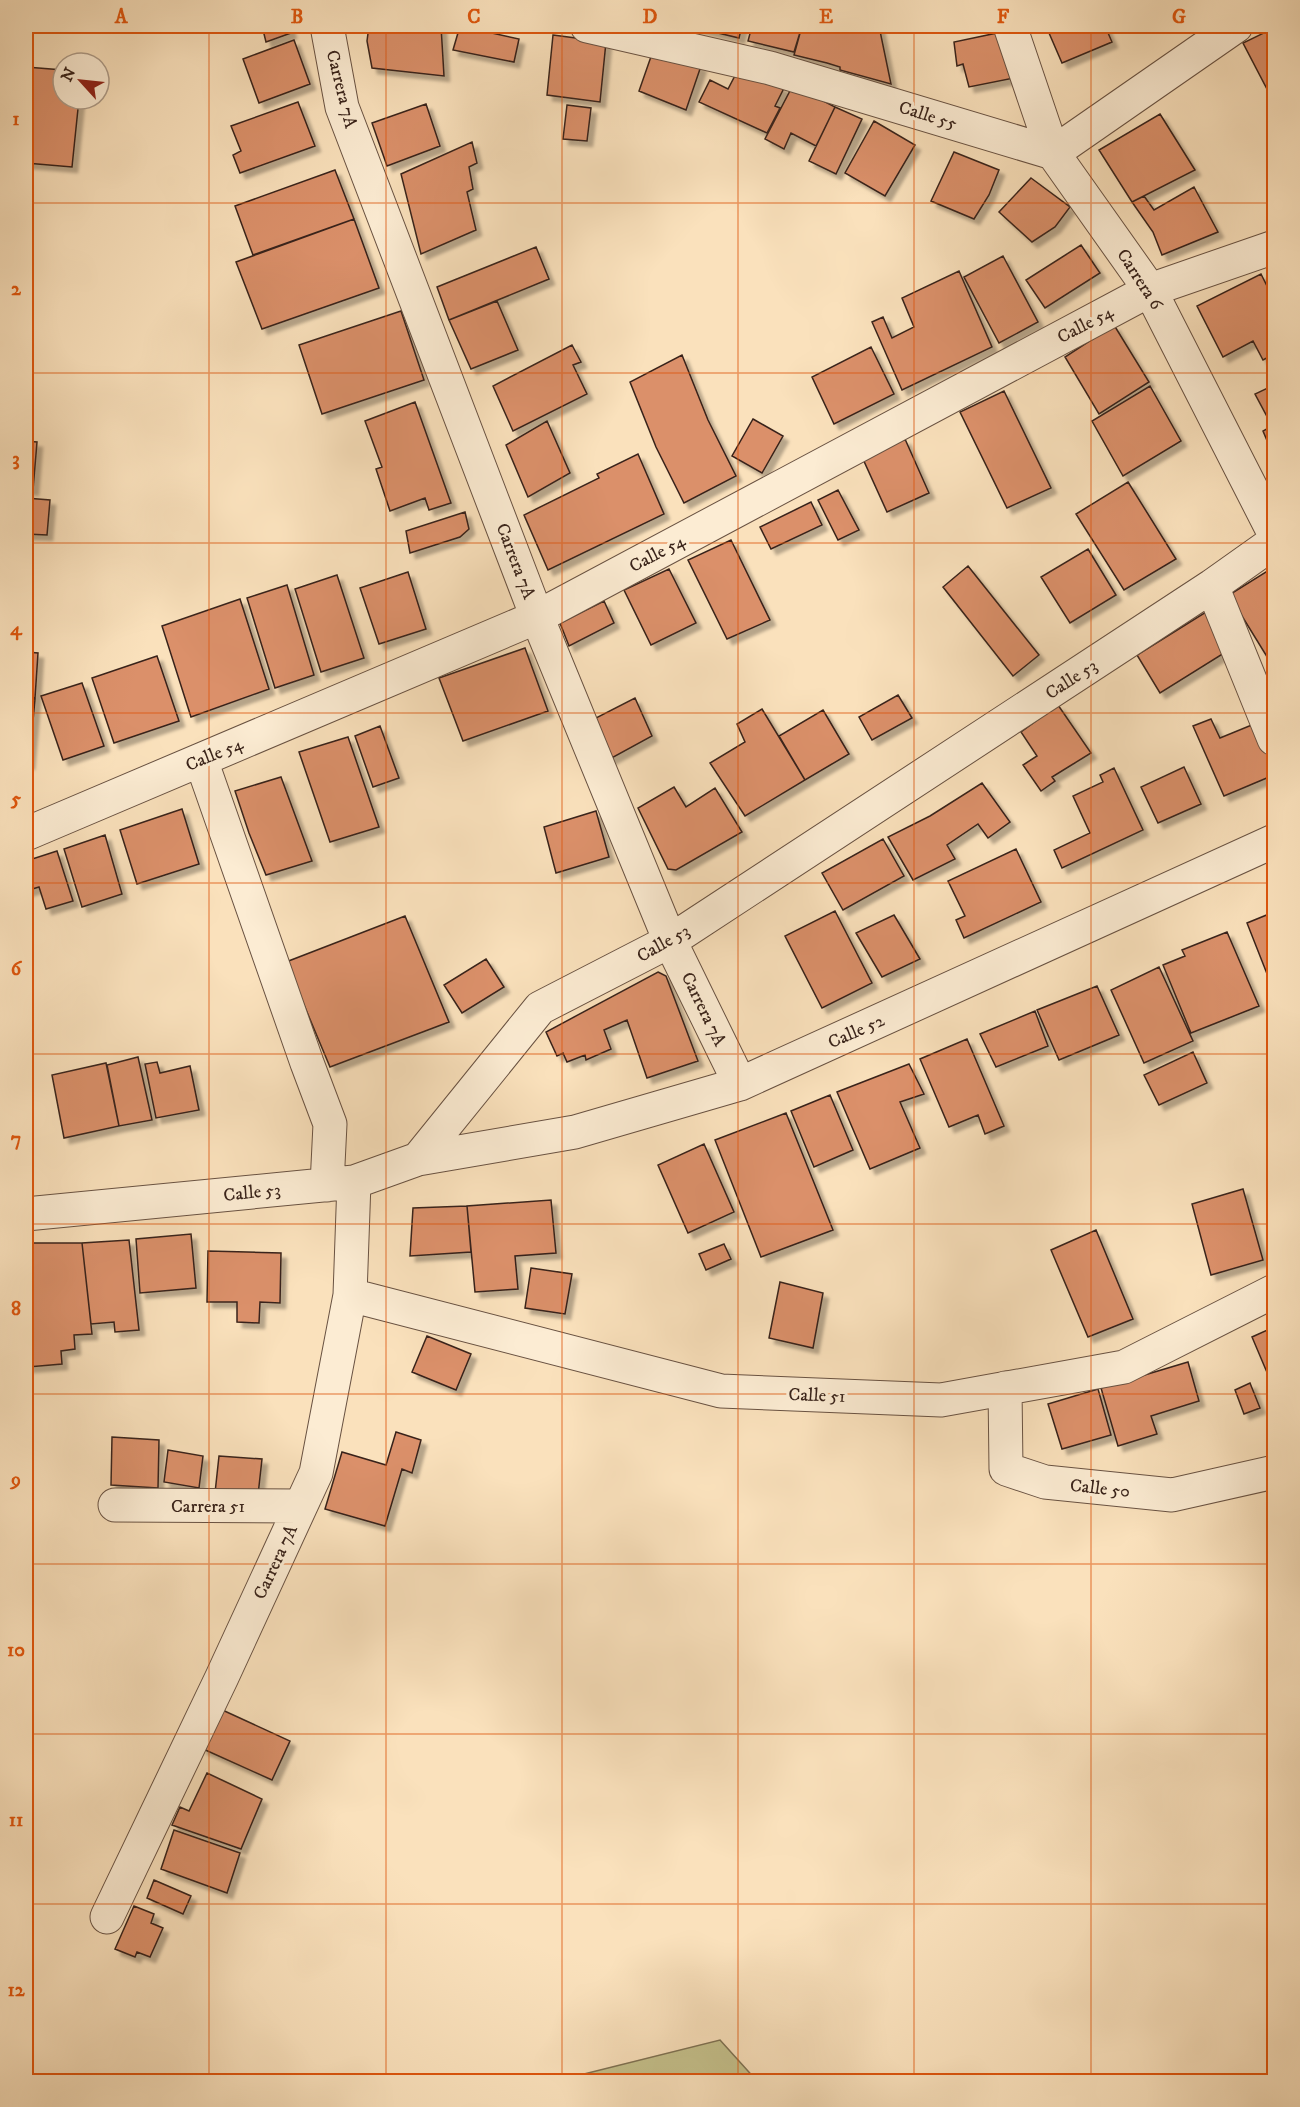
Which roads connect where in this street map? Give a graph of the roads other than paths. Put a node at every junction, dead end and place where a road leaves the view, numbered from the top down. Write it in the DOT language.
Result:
graph roads {
  1 [pos="327,26"];
  2 [pos="587,26"];
  3 [pos="1010,26"];
  4 [pos="1236,26"];
  5 [pos="1053,153"];
  6 [pos="1275,247"];
  7 [pos="1150,290"];
  8 [pos="1275,533"];
  9 [pos="1275,542"];
  10 [pos="1212,586"];
  11 [pos="537,617"];
  12 [pos="1275,739"];
  13 [pos="201,760"];
  14 [pos="26,834"];
  15 [pos="1275,841"];
  16 [pos="670,941"];
  17 [pos="740,1084"];
  18 [pos="418,1159"];
  19 [pos="341,1184"];
  20 [pos="26,1214"];
  21 [pos="1275,1292"];
  22 [pos="350,1295"];
  23 [pos="1005,1389"];
  24 [pos="1275,1472"];
  25 [pos="115,1505"];
  26 [pos="300,1506"];
  27 [pos="107,1917"];
  1 -- 11 [label="street, Carrera 7A"];
  2 -- 5 [label="street, Calle 55"];
  3 -- 5 [label="street, Carrera 6"];
  4 -- 5 [label="street"];
  5 -- 7 [label="street, Carrera 6"];
  6 -- 7 [label="street, Calle 54"];
  7 -- 8 [label="street, Carrera 6"];
  7 -- 11 [label="street, Calle 54"];
  9 -- 10 [label="street, Calle 53"];
  10 -- 12 [label="street"];
  10 -- 16 [label="street, Calle 53"];
  11 -- 13 [label="street, Calle 54"];
  11 -- 16 [label="street, Carrera 7A"];
  13 -- 14 [label="street, Calle 54"];
  13 -- 19 [label="street, Carrera 7A"];
  15 -- 17 [label="street, Calle 52"];
  16 -- 17 [label="street, Carrera 7A"];
  16 -- 18 [label="street, Calle 53"];
  17 -- 18 [label="street, Calle 52"];
  18 -- 19 [label="street, Calle 53"];
  19 -- 20 [label="street, Calle 53"];
  19 -- 22 [label="street, Carrera 7A"];
  21 -- 23 [label="street, Calle 51"];
  22 -- 23 [label="street, Calle 51"];
  22 -- 26 [label="street, Carrera 7A"];
  23 -- 24 [label="street, Calle 50"];
  25 -- 26 [label="street, Carrera 51"];
  26 -- 27 [label="street, Carrera 7A"];
}
